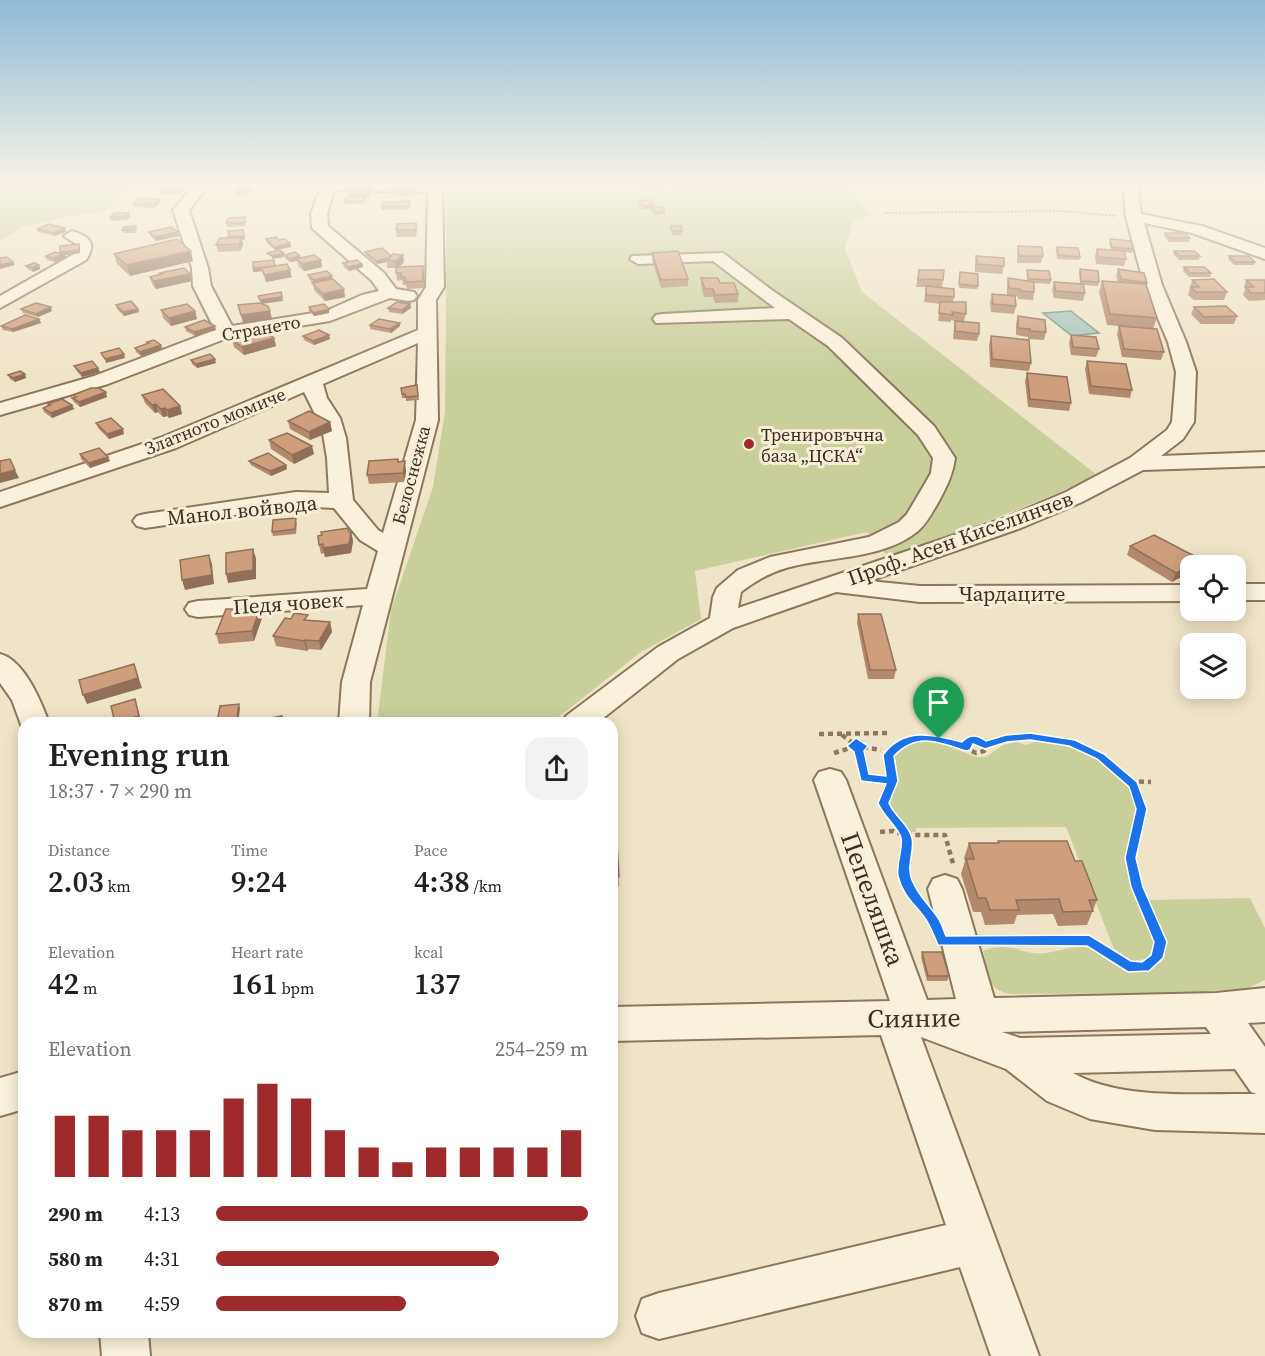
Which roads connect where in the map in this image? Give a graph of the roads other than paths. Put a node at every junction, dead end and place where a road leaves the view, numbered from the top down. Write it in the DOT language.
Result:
graph roads {
  1 [pos="84,247"];
  2 [pos="193,247"];
  3 [pos="343,247"];
  4 [pos="435,247"];
  5 [pos="1142,247"];
  6 [pos="1246,247"];
  7 [pos="1265,254"];
  8 [pos="638,259"];
  9 [pos="390,293"];
  10 [pos="428,300"];
  11 [pos="0,303"];
  12 [pos="794,314"];
  13 [pos="662,319"];
  14 [pos="226,332"];
  15 [pos="426,333"];
  16 [pos="312,381"];
  17 [pos="0,409"];
  18 [pos="1265,459"];
  19 [pos="1138,464"];
  20 [pos="0,500"];
  21 [pos="341,501"];
  22 [pos="145,520"];
  23 [pos="391,548"];
  24 [pos="833,585"];
  25 [pos="1246,592"];
  26 [pos="1265,592"];
  27 [pos="1180,593"];
  28 [pos="378,596"];
  29 [pos="198,609"];
  30 [pos="723,622"];
  31 [pos="0,663"];
  32 [pos="32,717"];
  33 [pos="354,717"];
  34 [pos="585,717"];
  35 [pos="832,766"];
  36 [pos="936,901"];
  37 [pos="1265,1005"];
  38 [pos="1215,1010"];
  39 [pos="980,1017"];
  40 [pos="905,1018"];
  41 [pos="618,1024"];
  42 [pos="1020,1056"];
  43 [pos="1255,1065"];
  44 [pos="18,1092"];
  45 [pos="0,1097"];
  46 [pos="1265,1114"];
  47 [pos="974,1241"];
  48 [pos="660,1316"];
  49 [pos="124,1338"];
  50 [pos="126,1356"];
  51 [pos="1015,1356"];
  1 -- 11 [label="street"];
  2 -- 14 [label="street"];
  3 -- 9 [label="street, Белоснежка"];
  4 -- 10 [label="street, Белоснежка"];
  5 -- 19 [label="street, Проф. Асен Киселинчев"];
  6 -- 7 [label="street"];
  8 -- 12 [label="street"];
  9 -- 10 [label="street"];
  9 -- 14 [label="street, Странето"];
  10 -- 15 [label="street, Белоснежка"];
  12 -- 13 [label="street"];
  12 -- 30 [label="street"];
  14 -- 17 [label="street, Странето"];
  15 -- 16 [label="street, Златното момиче"];
  15 -- 23 [label="street, Белоснежка"];
  16 -- 20 [label="street, Златното момиче"];
  16 -- 21 [label="street"];
  18 -- 19 [label="street"];
  19 -- 24 [label="street, Проф. Асен Киселинчев"];
  21 -- 22 [label="street, Манол войвода"];
  21 -- 23 [label="street, Манол войвода"];
  23 -- 28 [label="street, Белоснежка"];
  24 -- 27 [label="street, Чардаците"];
  24 -- 30 [label="street, Проф. Асен Киселинчев"];
  25 -- 26 [label="street"];
  28 -- 29 [label="street, Педя човек"];
  28 -- 33 [label="street, Белоснежка"];
  30 -- 34 [label="street, Проф. Асен Киселинчев"];
  31 -- 32 [label="street"];
  35 -- 40 [label="street, Пепеляшка"];
  36 -- 39 [label="street"];
  37 -- 38 [label="street, Сияние"];
  38 -- 39 [label="street, Сияние"];
  38 -- 43 [label="street"];
  39 -- 40 [label="street, Сияние"];
  40 -- 41 [label="street, Сияние"];
  40 -- 42 [label="street"];
  40 -- 47 [label="street, Пепеляшка"];
  42 -- 43 [label="street"];
  42 -- 46 [label="street"];
  44 -- 45 [label="street"];
  47 -- 48 [label="street"];
  47 -- 51 [label="street, Пепеляшка"];
  49 -- 50 [label="street"];
}
